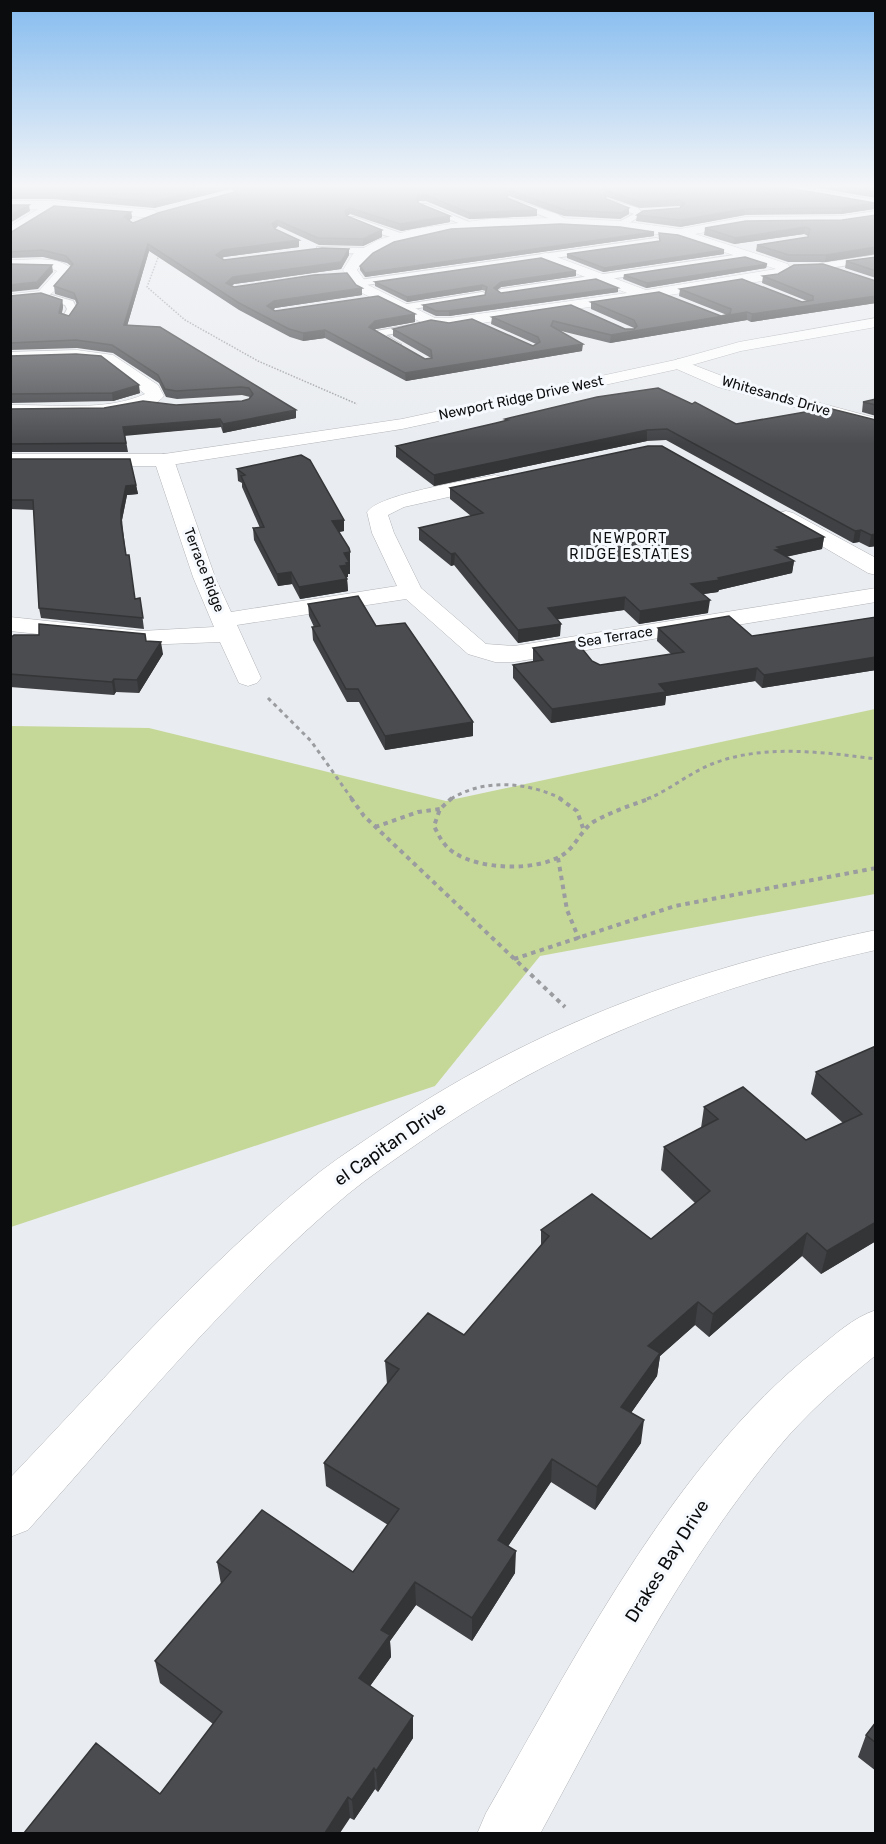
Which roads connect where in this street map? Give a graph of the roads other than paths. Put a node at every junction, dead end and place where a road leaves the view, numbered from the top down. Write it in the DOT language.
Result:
graph roads {
  1 [pos="63,272"];
  2 [pos="351,272"];
  3 [pos="413,272"];
  4 [pos="586,272"];
  5 [pos="634,272"];
  6 [pos="781,272"];
  7 [pos="840,272"];
  8 [pos="844,273"];
  9 [pos="338,276"];
  10 [pos="601,278"];
  11 [pos="356,279"];
  12 [pos="739,280"];
  13 [pos="761,288"];
  14 [pos="501,292"];
  15 [pos="651,294"];
  16 [pos="41,295"];
  17 [pos="482,296"];
  18 [pos="18,297"];
  19 [pos="381,298"];
  20 [pos="358,301"];
  21 [pos="680,302"];
  22 [pos="571,306"];
  23 [pos="401,308"];
  24 [pos="590,315"];
  25 [pos="67,319"];
  26 [pos="473,321"];
  27 [pos="432,322"];
  28 [pos="876,322"];
  29 [pos="493,330"];
  30 [pos="406,351"];
  31 [pos="10,357"];
  32 [pos="678,364"];
  33 [pos="145,402"];
  34 [pos="167,405"];
  35 [pos="10,410"];
  36 [pos="876,424"];
  37 [pos="10,460"];
  38 [pos="164,460"];
  39 [pos="511,478"];
  40 [pos="772,509"];
  41 [pos="876,568"];
  42 [pos="411,591"];
  43 [pos="876,595"];
  44 [pos="10,624"];
  45 [pos="226,627"];
  46 [pos="249,678"];
  47 [pos="876,940"];
  48 [pos="876,1328"];
  49 [pos="10,1514"];
  50 [pos="507,1833"];
  1 -- 16 [label="street"];
  2 -- 11 [label="street"];
  3 -- 11 [label="lane"];
  4 -- 10 [label="street"];
  5 -- 10 [label="lane"];
  6 -- 12 [label="street"];
  7 -- 8 [label="lane"];
  9 -- 11 [label="lane"];
  10 -- 14 [label="lane"];
  10 -- 15 [label="street"];
  11 -- 19 [label="street"];
  12 -- 13 [label="lane"];
  12 -- 15 [label="street"];
  15 -- 21 [label="lane"];
  15 -- 22 [label="street"];
  16 -- 18 [label="street"];
  16 -- 25 [label="lane"];
  17 -- 23 [label="lane"];
  19 -- 20 [label="lane"];
  19 -- 23 [label="street"];
  22 -- 24 [label="lane"];
  22 -- 26 [label="street"];
  23 -- 27 [label="street"];
  26 -- 27 [label="street"];
  26 -- 29 [label="lane"];
  27 -- 30 [label="lane"];
  28 -- 32 [label="street, Newport Ridge Drive West"];
  31 -- 33 [label="street"];
  32 -- 36 [label="street, Whitesands Drive"];
  32 -- 38 [label="street, Newport Ridge Drive West"];
  33 -- 34 [label="street"];
  33 -- 35 [label="street"];
  37 -- 38 [label="street, Newport Ridge Drive West"];
  38 -- 45 [label="street, Terrace Ridge"];
  39 -- 42 [label="street, Sea Terrace"];
  40 -- 41 [label="street"];
  42 -- 43 [label="street, Sea Terrace"];
  42 -- 45 [label="street"];
  44 -- 45 [label="street"];
  45 -- 46 [label="street, Terrace Ridge"];
  47 -- 49 [label="street, el Capitan Drive"];
  48 -- 50 [label="street, Drakes Bay Drive"];
}
